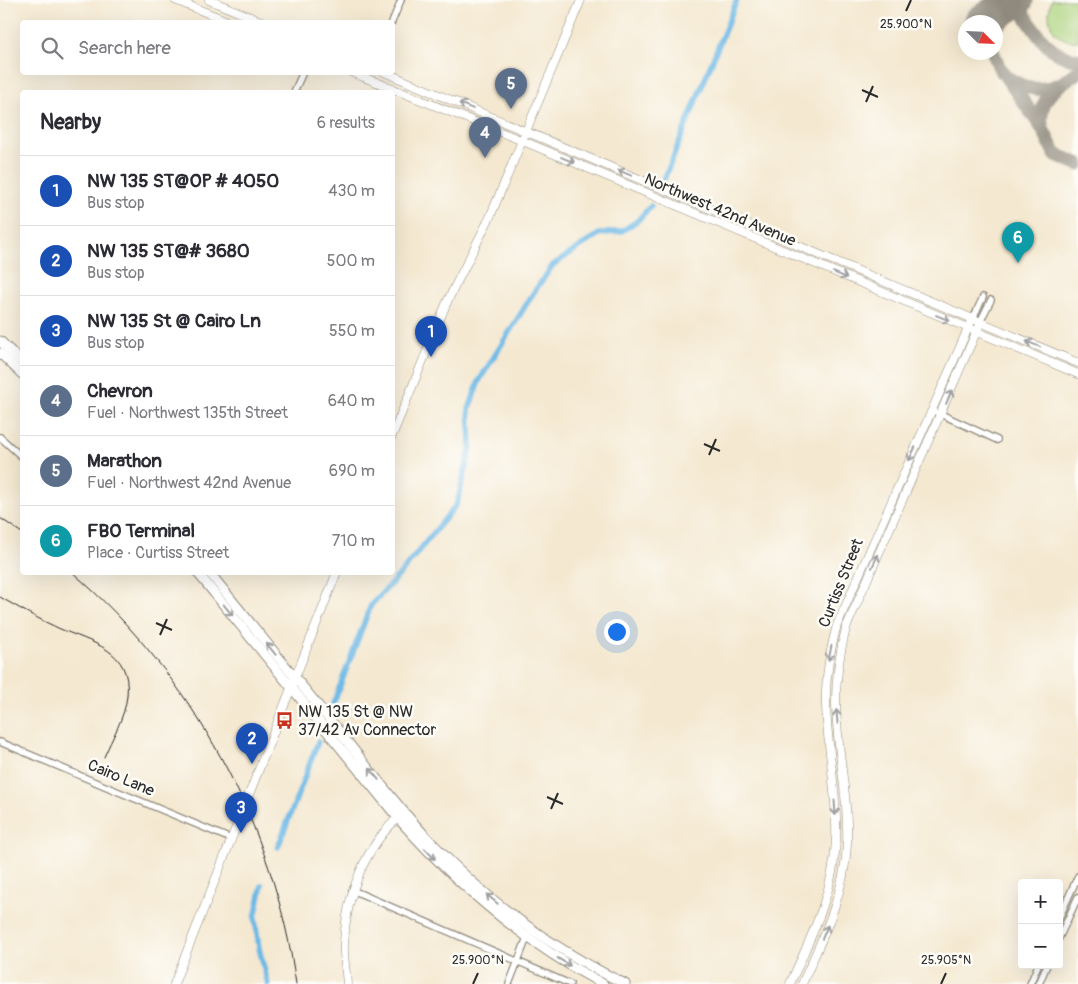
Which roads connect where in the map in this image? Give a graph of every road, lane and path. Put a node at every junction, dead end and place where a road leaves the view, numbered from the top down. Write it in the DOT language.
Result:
graph roads {
  1 [pos="176,0"];
  2 [pos="209,0"];
  3 [pos="401,0"];
  4 [pos="581,0"];
  5 [pos="225,20"];
  6 [pos="259,20"];
  7 [pos="393,20"];
  8 [pos="302,75"];
  9 [pos="391,75"];
  10 [pos="370,76"];
  11 [pos="295,90"];
  12 [pos="527,132"];
  13 [pos="523,141"];
  14 [pos="670,192"];
  15 [pos="666,201"];
  16 [pos="823,256"];
  17 [pos="819,266"];
  18 [pos="983,297"];
  19 [pos="991,300"];
  20 [pos="976,321"];
  21 [pos="972,330"];
  22 [pos="0,341"];
  23 [pos="0,353"];
  24 [pos="20,360"];
  25 [pos="1078,363"];
  26 [pos="20,372"];
  27 [pos="1078,374"];
  28 [pos="932,410"];
  29 [pos="942,414"];
  30 [pos="395,429"];
  31 [pos="0,437"];
  32 [pos="997,440"];
  33 [pos="20,455"];
  34 [pos="199,575"];
  35 [pos="211,575"];
  36 [pos="336,575"];
  37 [pos="294,677"];
  38 [pos="826,683"];
  39 [pos="837,684"];
  40 [pos="290,687"];
  41 [pos="0,742"];
  42 [pos="401,815"];
  43 [pos="231,839"];
  44 [pos="1078,876"];
  45 [pos="830,888"];
  46 [pos="352,890"];
  47 [pos="1078,897"];
  48 [pos="836,904"];
  49 [pos="1063,909"];
  50 [pos="531,928"];
  51 [pos="1063,929"];
  52 [pos="527,938"];
  53 [pos="518,961"];
  54 [pos="1036,969"];
  55 [pos="1045,969"];
  56 [pos="174,984"];
  57 [pos="347,984"];
  58 [pos="509,984"];
  59 [pos="570,984"];
  60 [pos="603,984"];
  61 [pos="625,984"];
  62 [pos="790,984"];
  63 [pos="802,984"];
  64 [pos="1030,984"];
  65 [pos="1038,984"];
  1 -- 5 [label="street"];
  2 -- 6 [label="street"];
  3 -- 7 [label="street"];
  4 -- 12 [label="street"];
  8 -- 11 [label="street"];
  12 -- 9 [label="street, Northwest 42nd Avenue, one-way"];
  10 -- 13 [label="street, Northwest 42nd Avenue"];
  12 -- 13 [label="street"];
  14 -- 12 [label="street, Northwest 42nd Avenue, one-way"];
  13 -- 15 [label="street, Northwest 42nd Avenue, one-way"];
  13 -- 30 [label="street"];
  14 -- 15 [label="street"];
  14 -- 16 [label="street, Northwest 42nd Avenue"];
  15 -- 17 [label="street, Northwest 42nd Avenue"];
  16 -- 17 [label="street"];
  16 -- 20 [label="street, Northwest 42nd Avenue"];
  17 -- 21 [label="street, Northwest 42nd Avenue, one-way"];
  18 -- 20 [label="street, Curtiss Street"];
  19 -- 20 [label="street, Curtiss Street"];
  20 -- 21 [label="street, Curtiss Street"];
  25 -- 20 [label="street, Northwest 42nd Avenue, one-way"];
  21 -- 27 [label="street, Northwest 42nd Avenue"];
  21 -- 28 [label="street, Curtiss Street"];
  29 -- 21 [label="street, Curtiss Street, one-way"];
  22 -- 24 [label="main road"];
  23 -- 26 [label="main road"];
  28 -- 29 [label="street"];
  28 -- 38 [label="street, Curtiss Street, one-way"];
  29 -- 32 [label="street"];
  39 -- 29 [label="street, Curtiss Street, one-way"];
  31 -- 33 [label="street"];
  34 -- 40 [label="main road, one-way"];
  37 -- 35 [label="main road, one-way"];
  36 -- 37 [label="street"];
  37 -- 40 [label="street"];
  42 -- 37 [label="main road, one-way"];
  38 -- 39 [label="street"];
  38 -- 45 [label="street, Curtiss Street, one-way"];
  48 -- 39 [label="street, Curtiss Street, one-way"];
  40 -- 42 [label="main road"];
  40 -- 43 [label="street"];
  41 -- 43 [label="street, Cairo Lane"];
  42 -- 46 [label="street"];
  50 -- 42 [label="main road, one-way"];
  42 -- 52 [label="main road, one-way"];
  43 -- 56 [label="street"];
  44 -- 49 [label="street"];
  45 -- 48 [label="street"];
  45 -- 62 [label="street, Curtiss Street"];
  46 -- 53 [label="street"];
  46 -- 57 [label="street"];
  47 -- 51 [label="street"];
  63 -- 48 [label="street, Curtiss Street, one-way"];
  50 -- 52 [label="street"];
  50 -- 61 [label="main road"];
  52 -- 53 [label="street"];
  52 -- 60 [label="main road, one-way"];
  53 -- 58 [label="street"];
  53 -- 59 [label="street"];
  54 -- 64 [label="street"];
  55 -- 65 [label="street"];
}
